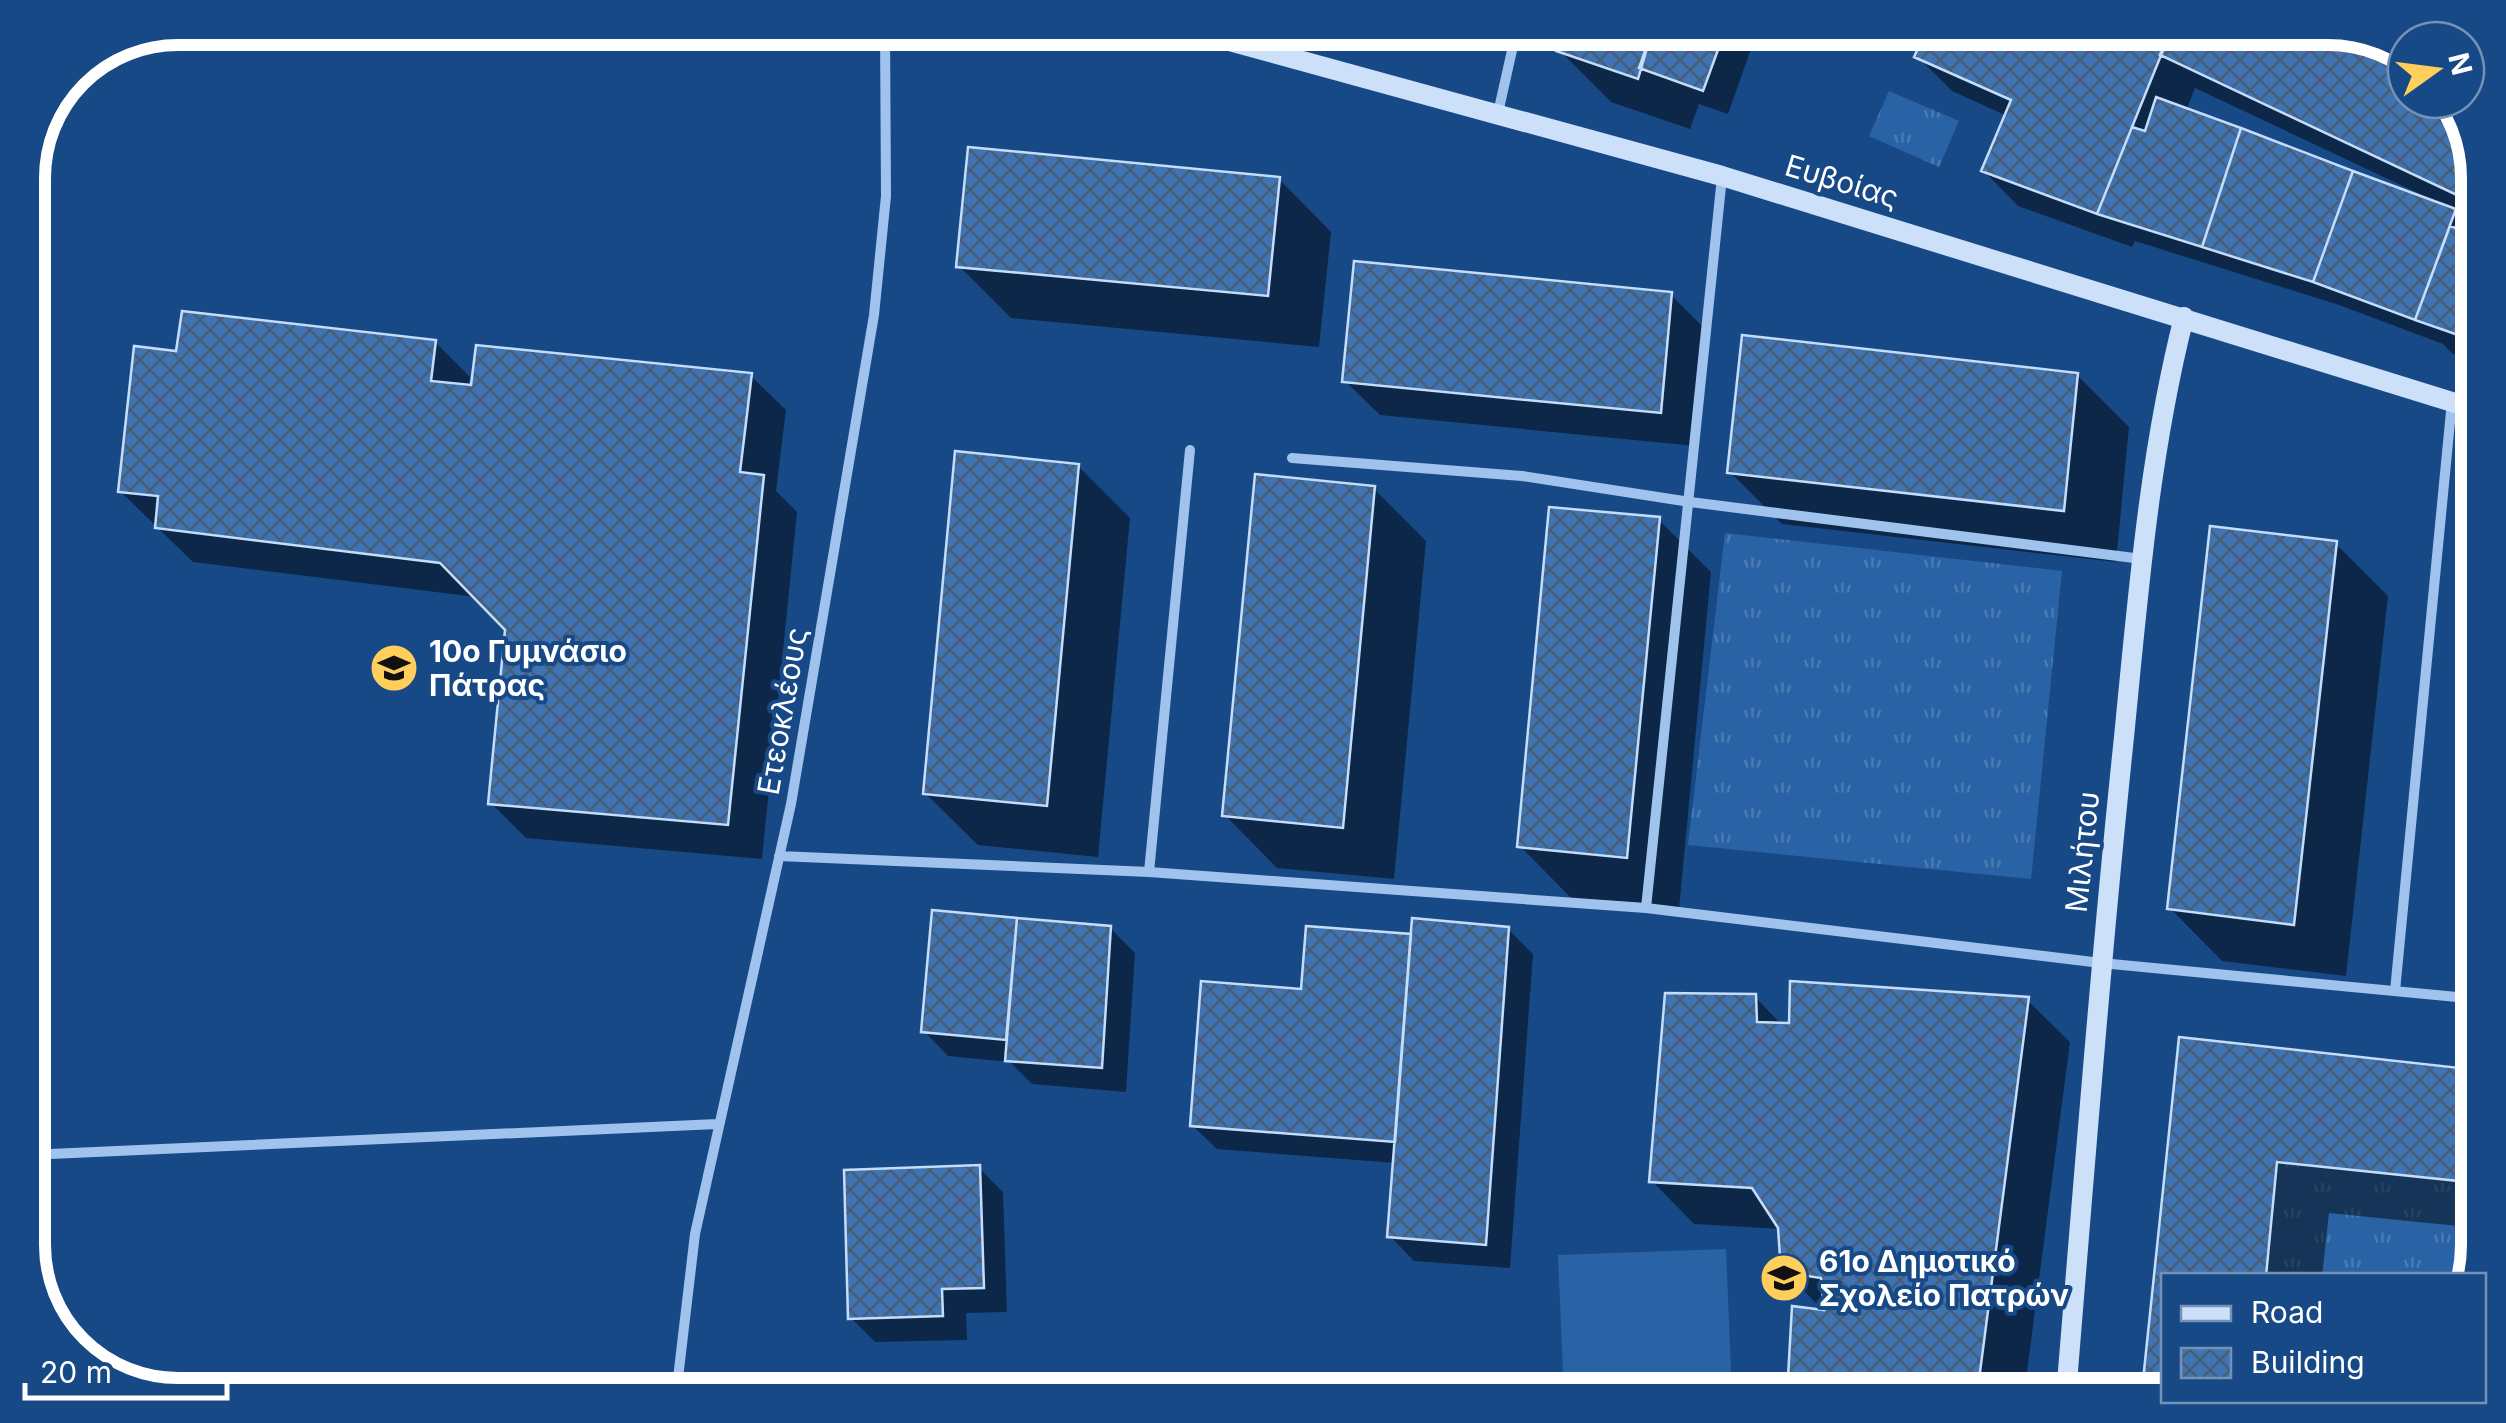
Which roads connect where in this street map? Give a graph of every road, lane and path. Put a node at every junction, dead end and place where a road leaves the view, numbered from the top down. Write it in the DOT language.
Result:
graph roads {
  1 [pos="885,45"];
  2 [pos="1244,45"];
  3 [pos="1513,45"];
  4 [pos="1498,114"];
  5 [pos="1722,176"];
  6 [pos="2184,317"];
  7 [pos="2452,402"];
  8 [pos="2461,405"];
  9 [pos="1190,450"];
  10 [pos="1292,458"];
  11 [pos="1690,502"];
  12 [pos="2142,559"];
  13 [pos="779,856"];
  14 [pos="1148,872"];
  15 [pos="1646,908"];
  16 [pos="2101,963"];
  17 [pos="2395,991"];
  18 [pos="2461,997"];
  19 [pos="717,1124"];
  20 [pos="45,1155"];
  21 [pos="678,1378"];
  22 [pos="2067,1378"];
  1 -- 13 [label="street, Ετεοκλέους"];
  2 -- 4 [label="main road, Ευβοίας"];
  3 -- 4 [label="street"];
  4 -- 5 [label="main road, Ευβοίας"];
  5 -- 6 [label="main road, Ευβοίας"];
  5 -- 11 [label="street"];
  6 -- 7 [label="main road, Ευβοίας"];
  6 -- 12 [label="main road, Μιλήτου"];
  7 -- 8 [label="main road, Ευβοίας"];
  7 -- 17 [label="street"];
  9 -- 14 [label="street"];
  10 -- 11 [label="street"];
  11 -- 12 [label="street"];
  11 -- 15 [label="street"];
  12 -- 16 [label="main road, Μιλήτου"];
  13 -- 14 [label="street"];
  13 -- 19 [label="street, Ετεοκλέους"];
  14 -- 15 [label="street"];
  15 -- 16 [label="street"];
  16 -- 17 [label="street"];
  16 -- 22 [label="main road, Μιλήτου"];
  17 -- 18 [label="street"];
  19 -- 20 [label="street"];
  19 -- 21 [label="street, Ετεοκλέους"];
}
